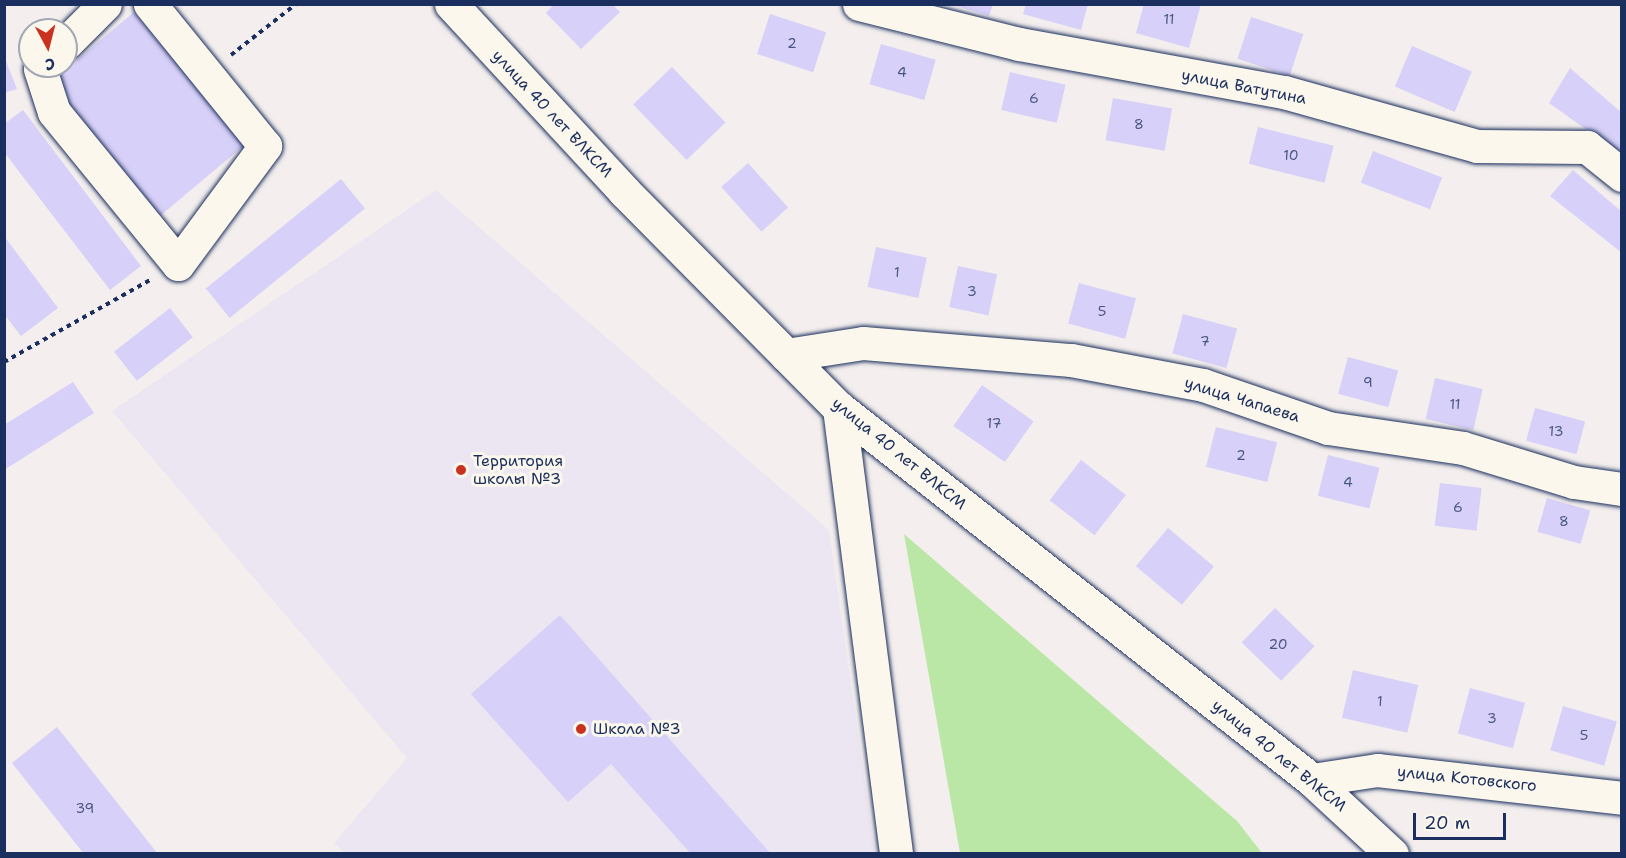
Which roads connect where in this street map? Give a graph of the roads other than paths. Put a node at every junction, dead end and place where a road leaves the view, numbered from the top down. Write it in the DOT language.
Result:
graph roads {
  1 [pos="105,4"];
  2 [pos="150,4"];
  3 [pos="451,4"];
  4 [pos="859,4"];
  5 [pos="78,31"];
  6 [pos="43,78"];
  7 [pos="1622,175"];
  8 [pos="786,355"];
  9 [pos="839,408"];
  10 [pos="1622,489"];
  11 [pos="1312,780"];
  12 [pos="1622,798"];
  13 [pos="896,854"];
  14 [pos="1392,854"];
  1 -- 5 [label="street"];
  2 -- 6 [label="street"];
  3 -- 8 [label="street, улица 40 лет ВЛКСМ"];
  4 -- 7 [label="street, улица Ватутина"];
  8 -- 9 [label="street, улица 40 лет ВЛКСМ"];
  8 -- 10 [label="street, улица Чапаева"];
  9 -- 11 [label="street, улица 40 лет ВЛКСМ"];
  9 -- 13 [label="street"];
  11 -- 12 [label="street, улица Котовского"];
  11 -- 14 [label="street, улица 40 лет ВЛКСМ"];
}
